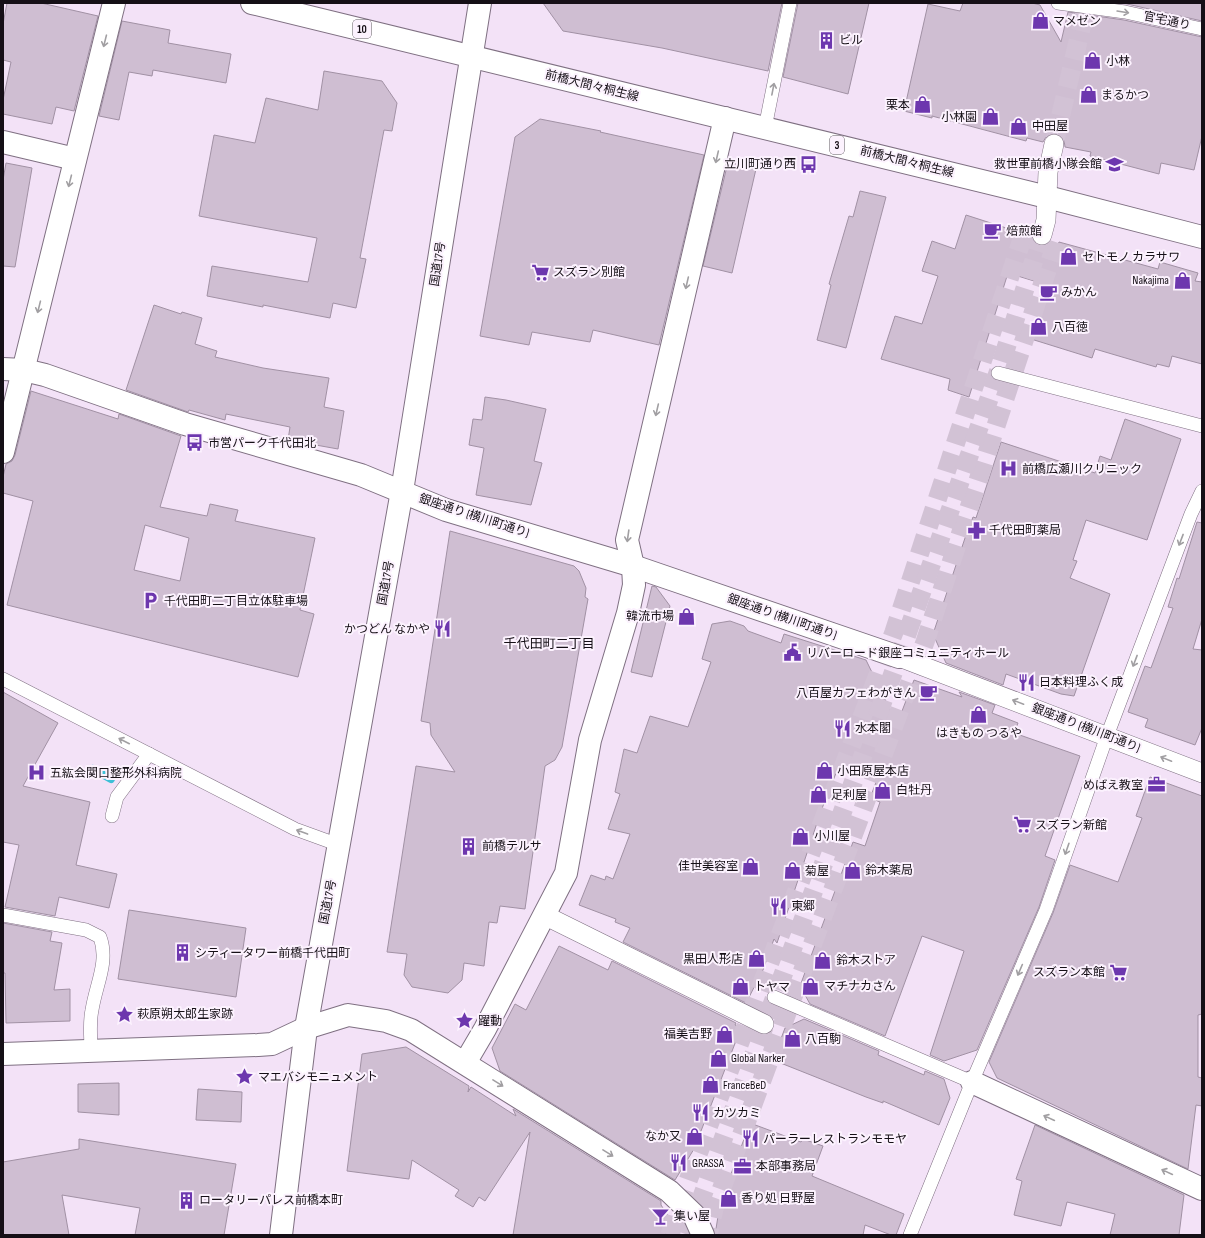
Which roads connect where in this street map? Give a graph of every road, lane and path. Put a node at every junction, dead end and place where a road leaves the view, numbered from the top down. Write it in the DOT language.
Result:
graph roads {
  1 [pos="114,3"];
  2 [pos="252,3"];
  3 [pos="480,3"];
  4 [pos="790,3"];
  5 [pos="1058,3"];
  6 [pos="1202,29"];
  7 [pos="472,55"];
  8 [pos="725,118"];
  9 [pos="765,128"];
  10 [pos="3,142"];
  11 [pos="1054,144"];
  12 [pos="75,159"];
  13 [pos="1047,197"];
  14 [pos="1042,235"];
  15 [pos="1202,237"];
  16 [pos="14,370"];
  17 [pos="998,373"];
  18 [pos="1202,426"];
  19 [pos="3,452"];
  20 [pos="402,491"];
  21 [pos="1202,491"];
  22 [pos="1196,516"];
  23 [pos="632,566"];
  24 [pos="899,657"];
  25 [pos="3,679"];
  26 [pos="1107,736"];
  27 [pos="149,754"];
  28 [pos="1202,773"];
  29 [pos="112,816"];
  30 [pos="339,845"];
  31 [pos="3,914"];
  32 [pos="544,915"];
  33 [pos="774,997"];
  34 [pos="764,1024"];
  35 [pos="306,1028"];
  36 [pos="91,1051"];
  37 [pos="3,1054"];
  38 [pos="465,1063"];
  39 [pos="972,1082"];
  40 [pos="1202,1189"];
  41 [pos="281,1235"];
  42 [pos="702,1235"];
  43 [pos="910,1235"];
  1 -- 12 [label="main road, one-way"];
  2 -- 7 [label="main road, 10"];
  3 -- 7 [label="main road, 国道17号"];
  9 -- 4 [label="lane, one-way"];
  5 -- 6 [label="lane, 官宅通り, one-way"];
  7 -- 8 [label="main road, 前橋大間々桐生線 / 3"];
  7 -- 20 [label="main road, 国道17号"];
  8 -- 9 [label="main road, 前橋大間々桐生線 / 3"];
  8 -- 23 [label="main road, one-way"];
  9 -- 13 [label="main road, 前橋大間々桐生線 / 3"];
  10 -- 12 [label="main road"];
  11 -- 13 [label="street"];
  12 -- 16 [label="main road, one-way"];
  13 -- 14 [label="street"];
  13 -- 15 [label="main road, 前橋大間々桐生線 / 3"];
  16 -- 19 [label="main road"];
  16 -- 20 [label="main road, 銀座通り (横川町通り)"];
  17 -- 18 [label="lane"];
  20 -- 23 [label="main road, 銀座通り (横川町通り)"];
  20 -- 30 [label="main road, 国道17号"];
  21 -- 22 [label="lane"];
  22 -- 26 [label="lane, one-way"];
  23 -- 24 [label="main road, 銀座通り (横川町通り)"];
  23 -- 32 [label="main road"];
  26 -- 24 [label="street, 銀座通り (横川町通り), one-way"];
  27 -- 25 [label="lane, one-way"];
  28 -- 26 [label="street, 銀座通り (横川町通り), one-way"];
  26 -- 39 [label="lane, one-way"];
  27 -- 29 [label="lane"];
  30 -- 27 [label="lane, one-way"];
  30 -- 35 [label="main road, 国道17号"];
  31 -- 36 [label="lane"];
  32 -- 34 [label="street"];
  32 -- 38 [label="main road"];
  33 -- 39 [label="lane"];
  35 -- 36 [label="main road"];
  35 -- 38 [label="main road"];
  35 -- 41 [label="main road, 国道17号"];
  36 -- 37 [label="main road"];
  38 -- 42 [label="main road, one-way"];
  40 -- 39 [label="main road, one-way"];
  39 -- 43 [label="lane"];
}
